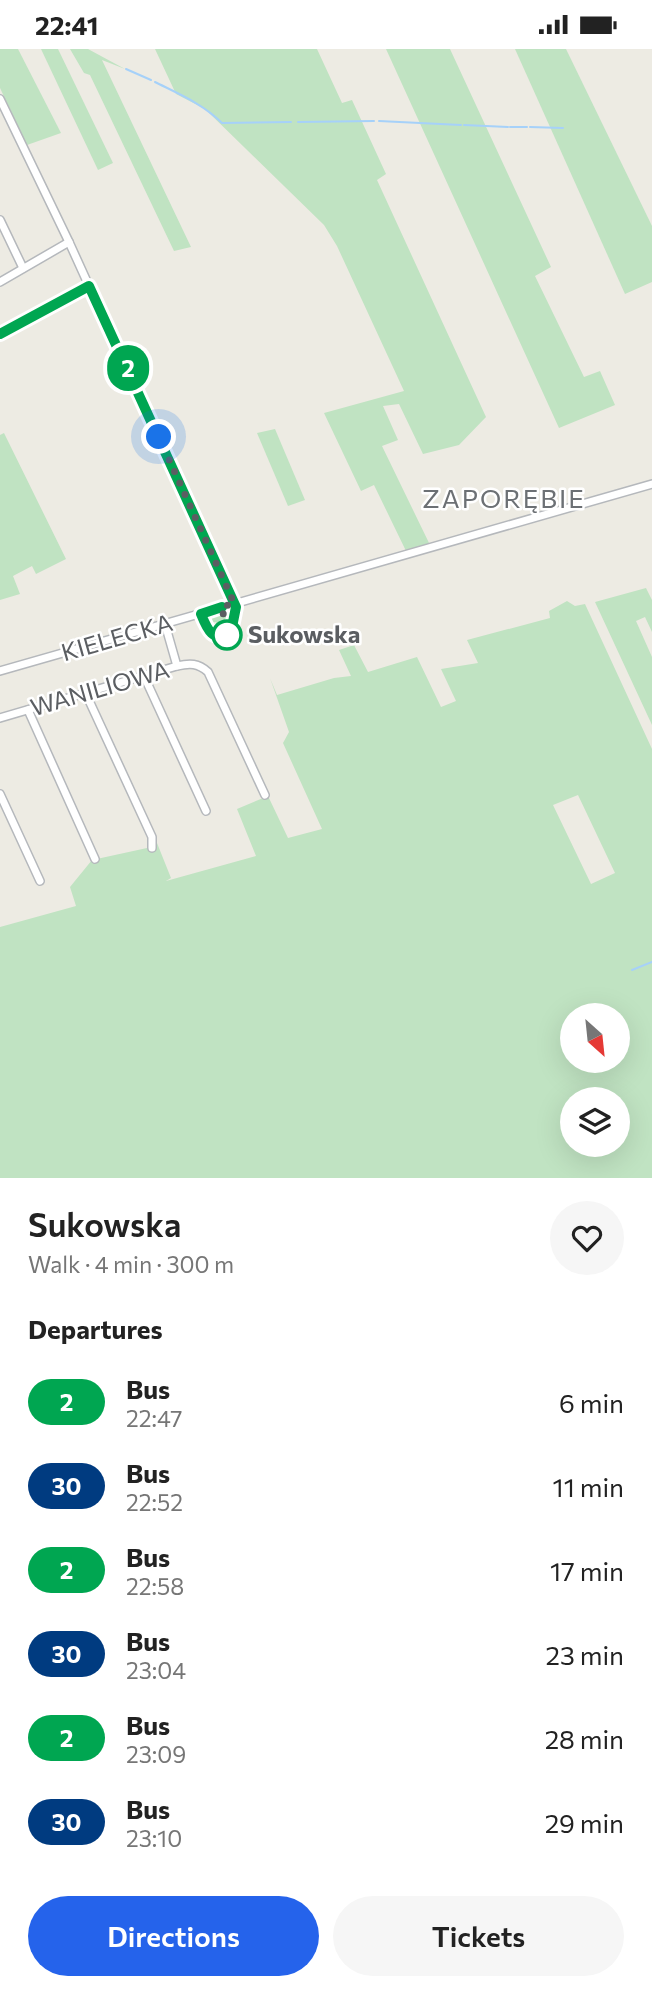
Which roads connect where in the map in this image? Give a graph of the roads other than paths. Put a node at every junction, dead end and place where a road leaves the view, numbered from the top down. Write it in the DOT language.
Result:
graph roads {
  1 [pos="0,99"];
  2 [pos="0,220"];
  3 [pos="69,243"];
  4 [pos="23,268"];
  5 [pos="0,282"];
  6 [pos="89,286"];
  7 [pos="0,334"];
  8 [pos="652,484"];
  9 [pos="234,603"];
  10 [pos="165,624"];
  11 [pos="177,666"];
  12 [pos="0,671"];
  13 [pos="144,676"];
  14 [pos="86,694"];
  15 [pos="28,710"];
  16 [pos="0,718"];
  17 [pos="0,795"];
  18 [pos="265,795"];
  19 [pos="206,811"];
  20 [pos="152,848"];
  21 [pos="95,859"];
  22 [pos="40,881"];
  1 -- 3 [label="street"];
  2 -- 4 [label="street"];
  3 -- 4 [label="street"];
  3 -- 6 [label="street"];
  4 -- 5 [label="street"];
  6 -- 7 [label="street"];
  6 -- 9 [label="street"];
  8 -- 9 [label="street"];
  9 -- 10 [label="street, KIELECKA"];
  10 -- 11 [label="street"];
  10 -- 12 [label="street, KIELECKA"];
  11 -- 13 [label="street, WANILIOWA"];
  11 -- 18 [label="street, WANILIOWA"];
  13 -- 14 [label="street, WANILIOWA"];
  13 -- 19 [label="street"];
  14 -- 15 [label="street, WANILIOWA"];
  14 -- 20 [label="street"];
  15 -- 16 [label="street, WANILIOWA"];
  15 -- 21 [label="street"];
  17 -- 22 [label="street"];
}
